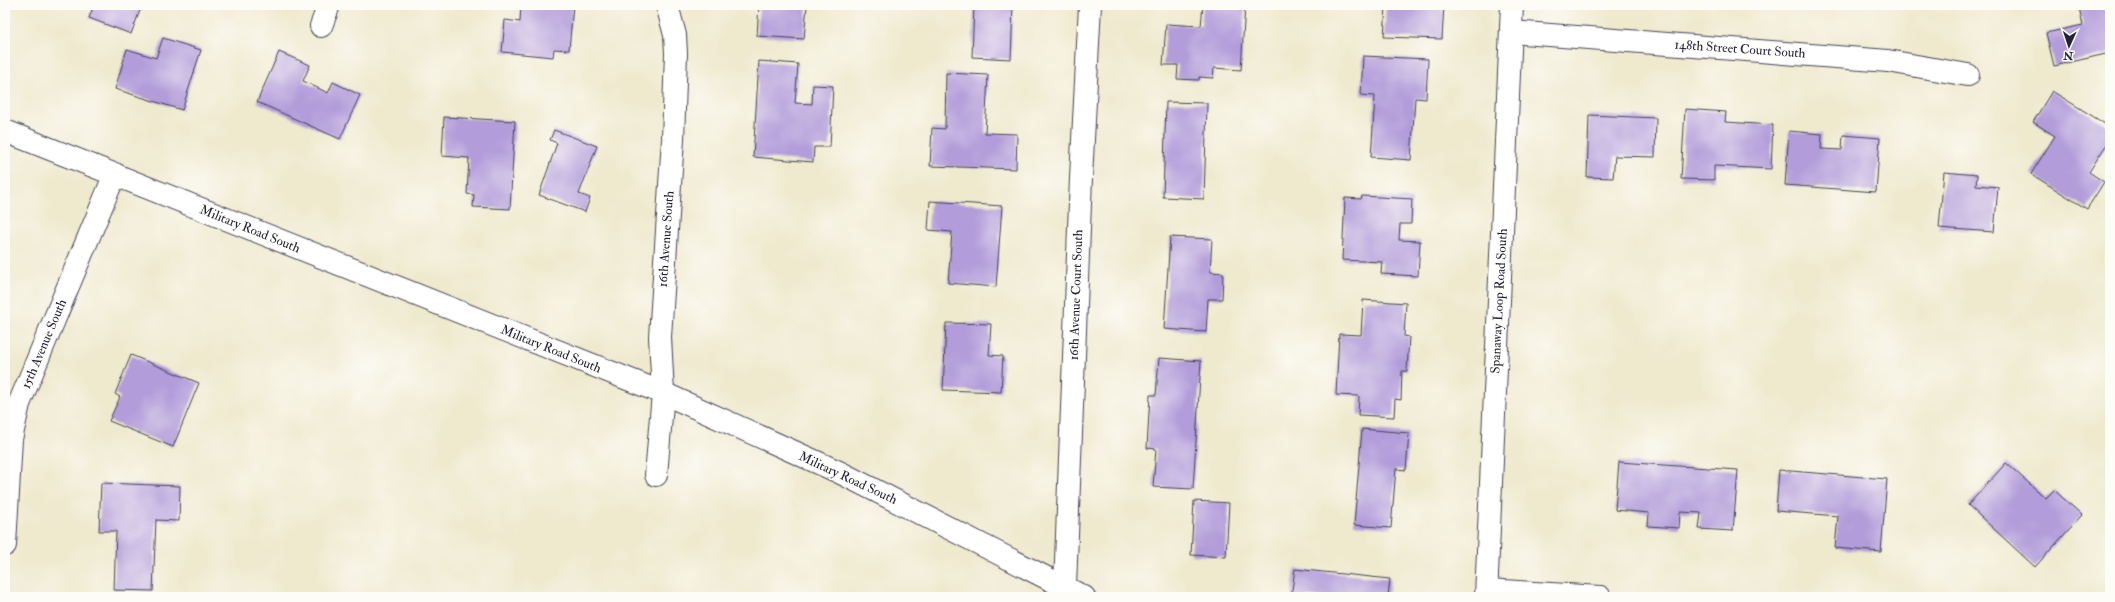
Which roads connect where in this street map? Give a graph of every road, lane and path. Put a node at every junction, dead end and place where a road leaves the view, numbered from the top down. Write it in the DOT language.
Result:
graph roads {
  1 [pos="329,5"];
  2 [pos="667,5"];
  3 [pos="1090,5"];
  4 [pos="1512,5"];
  5 [pos="322,26"];
  6 [pos="1511,32"];
  7 [pos="1968,75"];
  8 [pos="5,132"];
  9 [pos="115,174"];
  10 [pos="663,393"];
  11 [pos="656,475"];
  12 [pos="5,545"];
  13 [pos="1065,586"];
  14 [pos="1486,593"];
  15 [pos="1084,597"];
  16 [pos="1600,597"];
  1 -- 5 [label="street"];
  2 -- 10 [label="street, 16th Avenue South"];
  3 -- 13 [label="street, 16th Avenue Court South"];
  4 -- 6 [label="street, Spanaway Loop Road South"];
  6 -- 7 [label="street, 148th Street Court South"];
  6 -- 14 [label="street, Spanaway Loop Road South"];
  8 -- 9 [label="street, Military Road South"];
  9 -- 10 [label="street, Military Road South"];
  9 -- 12 [label="street, 15th Avenue South"];
  10 -- 11 [label="street, 16th Avenue South"];
  10 -- 13 [label="street, Military Road South"];
  13 -- 15 [label="street, Military Road South"];
  14 -- 16 [label="street"];
}
